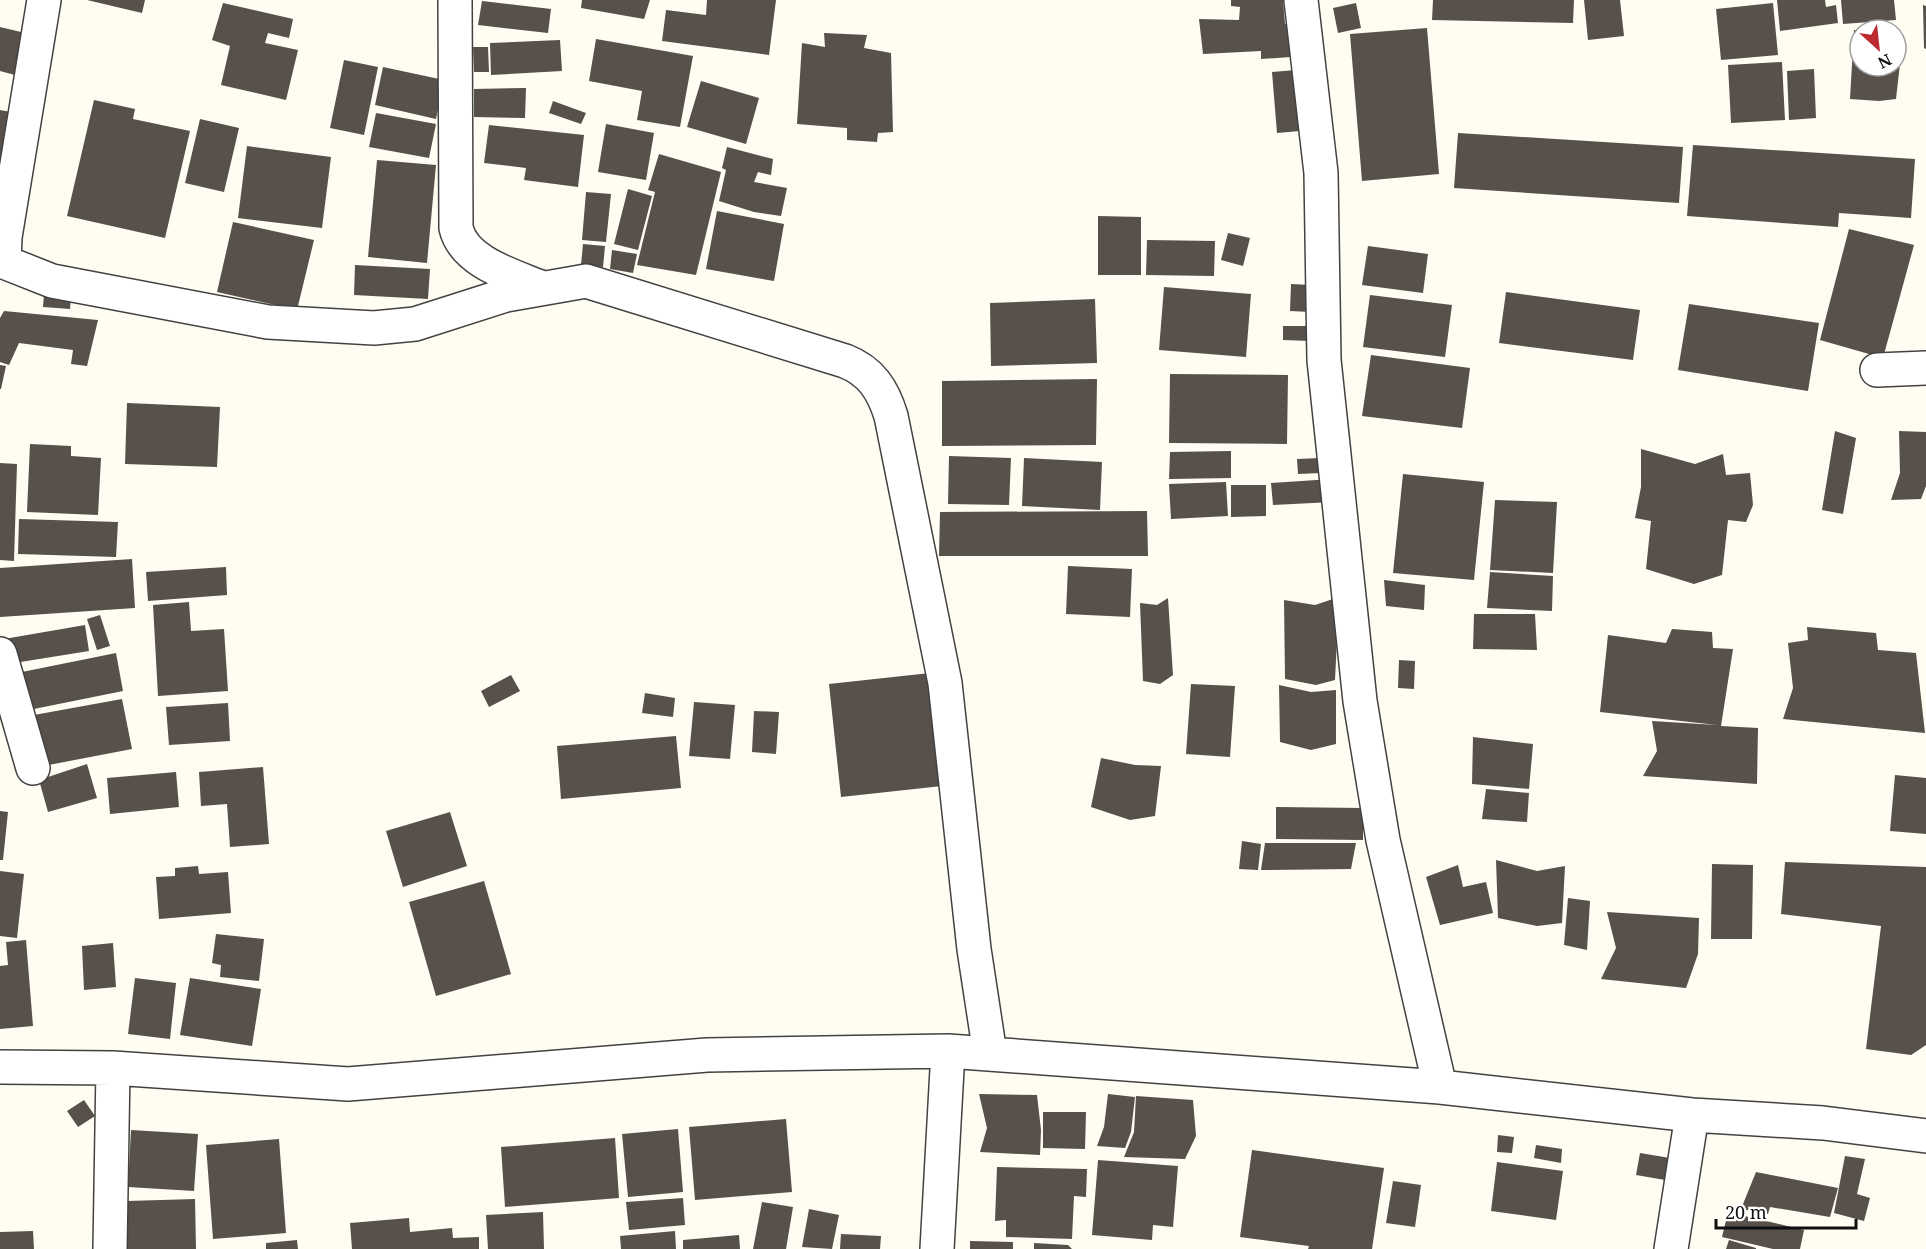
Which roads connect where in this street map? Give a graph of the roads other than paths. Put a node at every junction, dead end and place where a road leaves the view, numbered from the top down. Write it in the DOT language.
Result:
graph roads {
  1 [pos="44,0"];
  2 [pos="455,0"];
  3 [pos="1301,0"];
  4 [pos="2,266"];
  5 [pos="540,287"];
  6 [pos="1926,368"];
  7 [pos="1877,370"];
  8 [pos="0,654"];
  9 [pos="33,768"];
  10 [pos="948,1051"];
  11 [pos="990,1054"];
  12 [pos="0,1067"];
  13 [pos="113,1068"];
  14 [pos="1440,1087"];
  15 [pos="1692,1115"];
  16 [pos="1926,1136"];
  17 [pos="110,1249"];
  18 [pos="937,1249"];
  19 [pos="1671,1249"];
  1 -- 4 [label="street"];
  2 -- 5 [label="street"];
  3 -- 14 [label="street"];
  4 -- 5 [label="street"];
  5 -- 11 [label="street"];
  6 -- 7 [label="street"];
  8 -- 9 [label="street"];
  10 -- 11 [label="street"];
  10 -- 13 [label="street"];
  10 -- 18 [label="street"];
  11 -- 14 [label="street"];
  12 -- 13 [label="street"];
  13 -- 17 [label="street"];
  14 -- 15 [label="street"];
  15 -- 16 [label="street"];
  15 -- 19 [label="street"];
}
